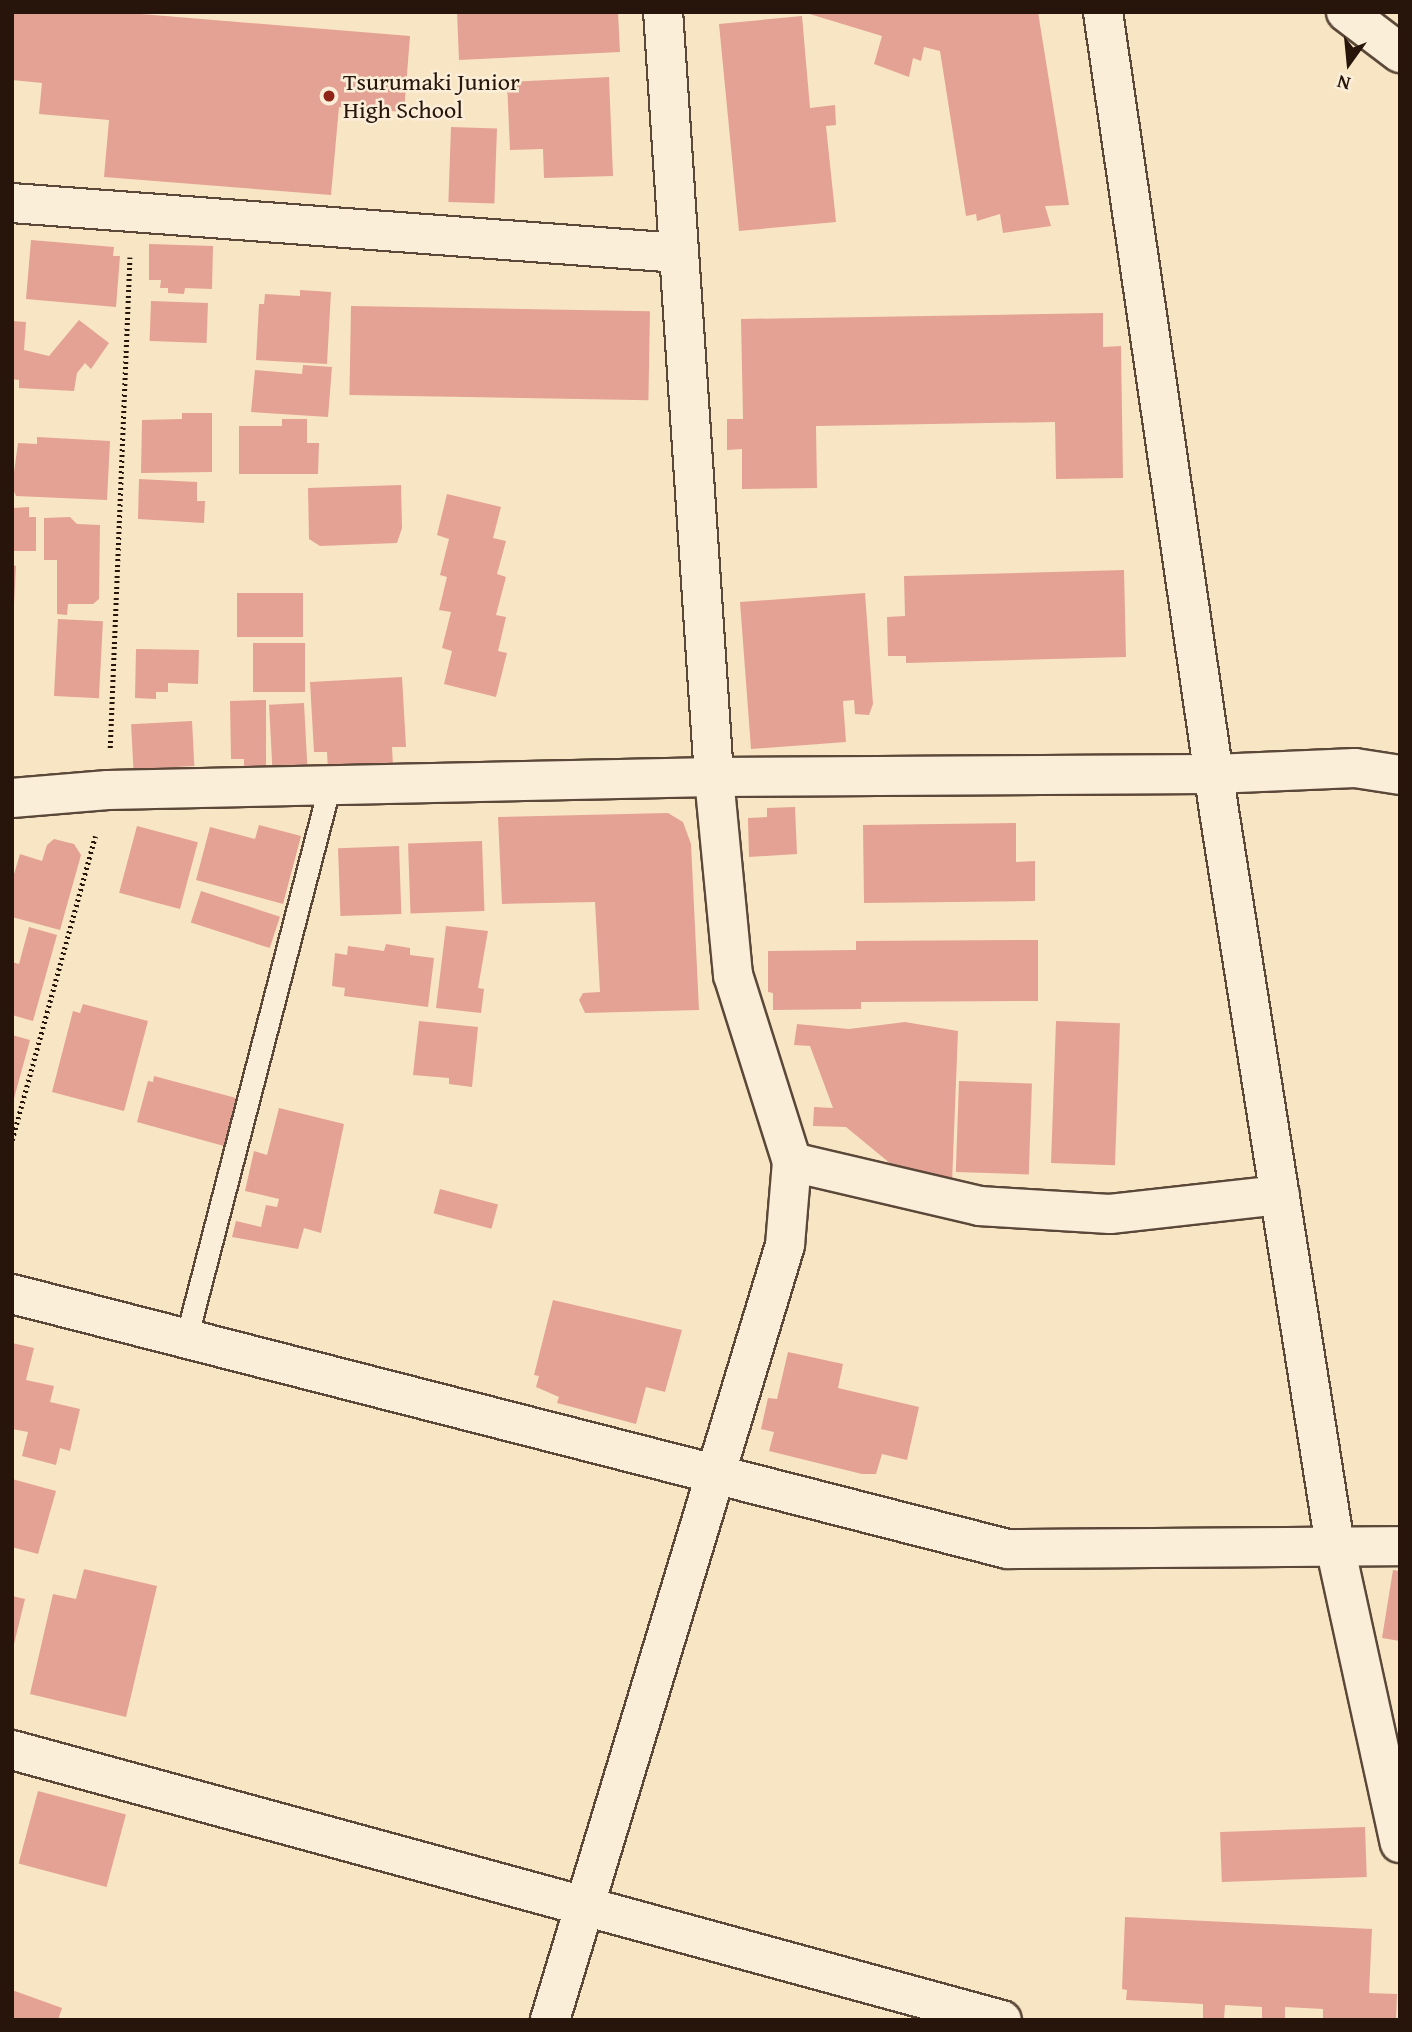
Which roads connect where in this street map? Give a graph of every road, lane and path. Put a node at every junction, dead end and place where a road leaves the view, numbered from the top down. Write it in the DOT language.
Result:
graph roads {
  1 [pos="663,12"];
  2 [pos="1103,12"];
  3 [pos="1346,12"];
  4 [pos="1399,49"];
  5 [pos="12,203"];
  6 [pos="132,214"];
  7 [pos="679,253"];
  8 [pos="1214,774"];
  9 [pos="1400,775"];
  10 [pos="714,777"];
  11 [pos="329,788"];
  12 [pos="108,790"];
  13 [pos="12,798"];
  14 [pos="12,1140"];
  15 [pos="792,1162"];
  16 [pos="1280,1195"];
  17 [pos="12,1294"];
  18 [pos="186,1339"];
  19 [pos="717,1476"];
  20 [pos="1335,1546"];
  21 [pos="1400,1546"];
  22 [pos="12,1751"];
  23 [pos="1400,1843"];
  24 [pos="584,1909"];
  25 [pos="550,2020"];
  26 [pos="1002,2020"];
  1 -- 7 [label="street"];
  2 -- 8 [label="street"];
  3 -- 4 [label="street"];
  5 -- 6 [label="street"];
  6 -- 7 [label="street"];
  6 -- 12 [label="path"];
  7 -- 10 [label="street"];
  8 -- 9 [label="street"];
  8 -- 10 [label="street"];
  8 -- 16 [label="street"];
  10 -- 11 [label="street"];
  10 -- 15 [label="street"];
  11 -- 12 [label="street"];
  11 -- 18 [label="lane"];
  12 -- 13 [label="street"];
  12 -- 14 [label="path"];
  15 -- 16 [label="street"];
  15 -- 19 [label="street"];
  16 -- 20 [label="street"];
  17 -- 18 [label="street"];
  18 -- 19 [label="street"];
  19 -- 20 [label="street"];
  19 -- 24 [label="street"];
  20 -- 21 [label="street"];
  20 -- 23 [label="street"];
  22 -- 24 [label="street"];
  24 -- 25 [label="street"];
  24 -- 26 [label="street"];
}
